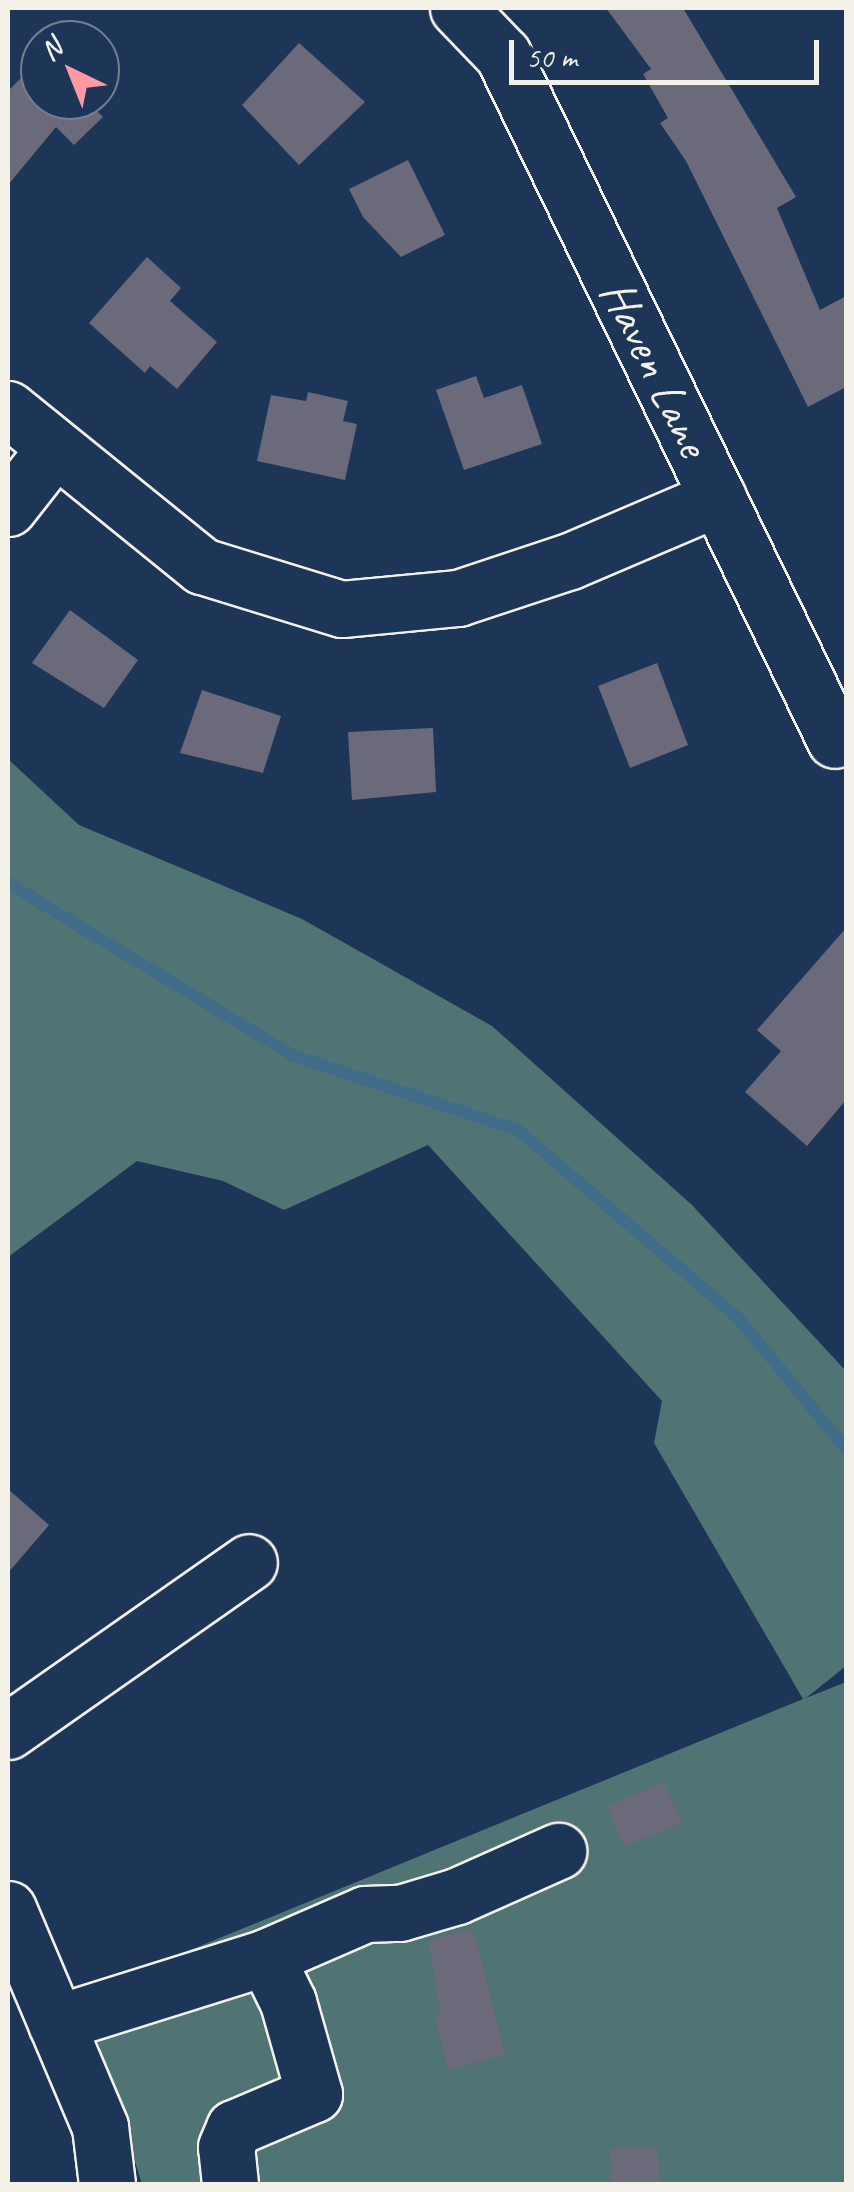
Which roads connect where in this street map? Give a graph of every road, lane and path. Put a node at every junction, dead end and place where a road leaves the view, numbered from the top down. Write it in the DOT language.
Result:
graph roads {
  1 [pos="458,8"];
  2 [pos="8,409"];
  3 [pos="55,448"];
  4 [pos="718,498"];
  5 [pos="8,508"];
  6 [pos="835,740"];
  7 [pos="249,1562"];
  8 [pos="8,1731"];
  9 [pos="558,1851"];
  10 [pos="8,1909"];
  11 [pos="266,1957"];
  12 [pos="56,2023"];
  13 [pos="108,2184"];
  14 [pos="230,2184"];
  1 -- 4 [label="street, Haven Lane"];
  2 -- 3 [label="street"];
  3 -- 4 [label="street"];
  3 -- 5 [label="street"];
  4 -- 6 [label="street, Haven Lane"];
  7 -- 8 [label="street"];
  9 -- 11 [label="street"];
  10 -- 12 [label="street"];
  11 -- 12 [label="street"];
  11 -- 14 [label="street"];
  12 -- 13 [label="street"];
}
